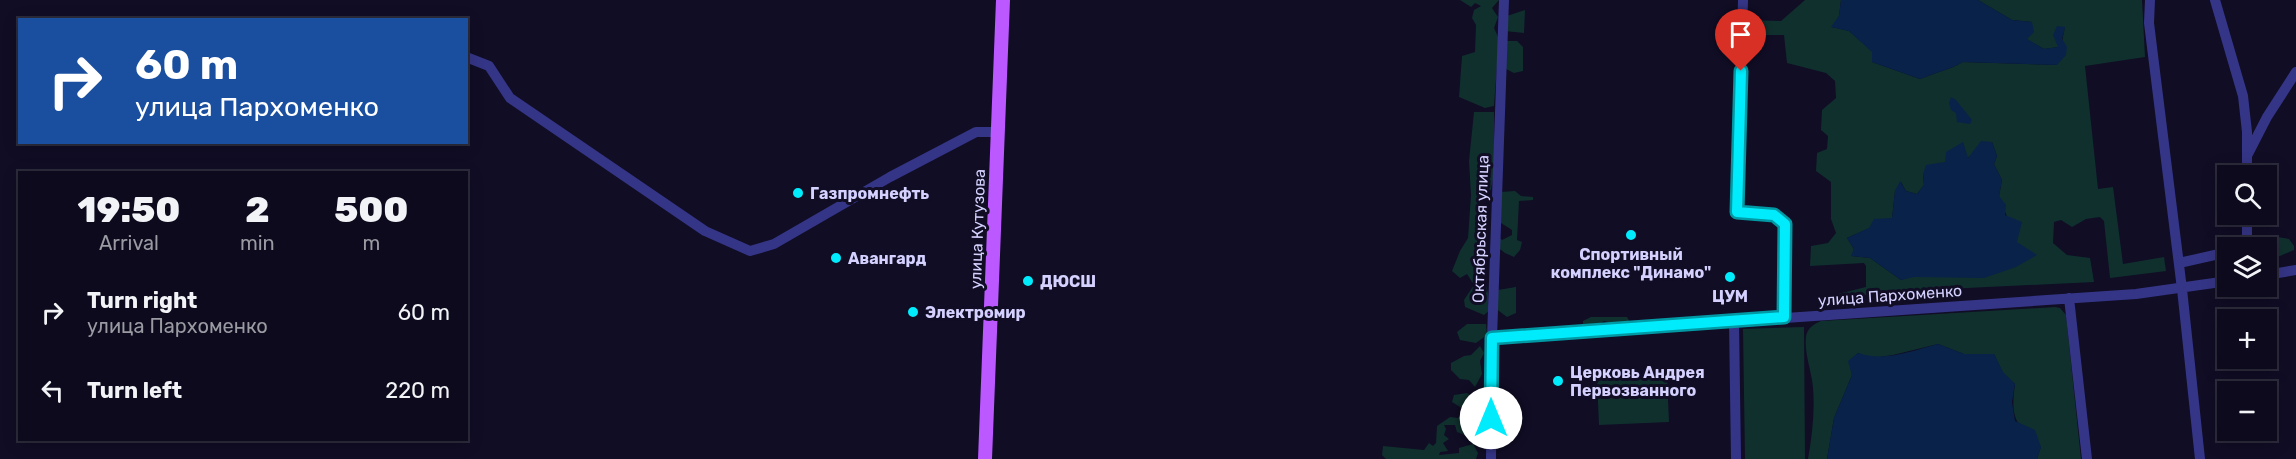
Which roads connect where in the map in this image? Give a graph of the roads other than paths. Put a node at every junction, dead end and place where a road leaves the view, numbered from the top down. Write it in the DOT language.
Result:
graph roads {
  1 [pos="1003,0"];
  2 [pos="1504,0"];
  3 [pos="1743,0"];
  4 [pos="2150,0"];
  5 [pos="2215,0"];
  6 [pos="468,58"];
  7 [pos="2296,72"];
  8 [pos="998,132"];
  9 [pos="2247,157"];
  10 [pos="2247,165"];
  11 [pos="2217,254"];
  12 [pos="2179,263"];
  13 [pos="2296,270"];
  14 [pos="2277,273"];
  15 [pos="2217,283"];
  16 [pos="2182,289"];
  17 [pos="2069,298"];
  18 [pos="1784,317"];
  19 [pos="1734,321"];
  20 [pos="1492,338"];
  21 [pos="985,459"];
  22 [pos="1491,459"];
  23 [pos="1736,459"];
  24 [pos="2087,459"];
  25 [pos="2199,459"];
  1 -- 8 [label="main road, улица Кутузова"];
  2 -- 20 [label="street, Октябрьская улица"];
  3 -- 18 [label="street"];
  4 -- 12 [label="street"];
  5 -- 9 [label="street"];
  6 -- 8 [label="street"];
  7 -- 9 [label="street"];
  8 -- 21 [label="main road, улица Кутузова"];
  9 -- 10 [label="street"];
  11 -- 12 [label="street"];
  12 -- 16 [label="street"];
  13 -- 14 [label="street"];
  15 -- 16 [label="street, улица Пархоменко"];
  16 -- 17 [label="street, улица Пархоменко"];
  16 -- 25 [label="street"];
  17 -- 18 [label="street, улица Пархоменко"];
  17 -- 24 [label="street"];
  18 -- 19 [label="street, улица Пархоменко"];
  19 -- 20 [label="street, улица Пархоменко"];
  19 -- 23 [label="street"];
  20 -- 22 [label="street, Октябрьская улица"];
}
